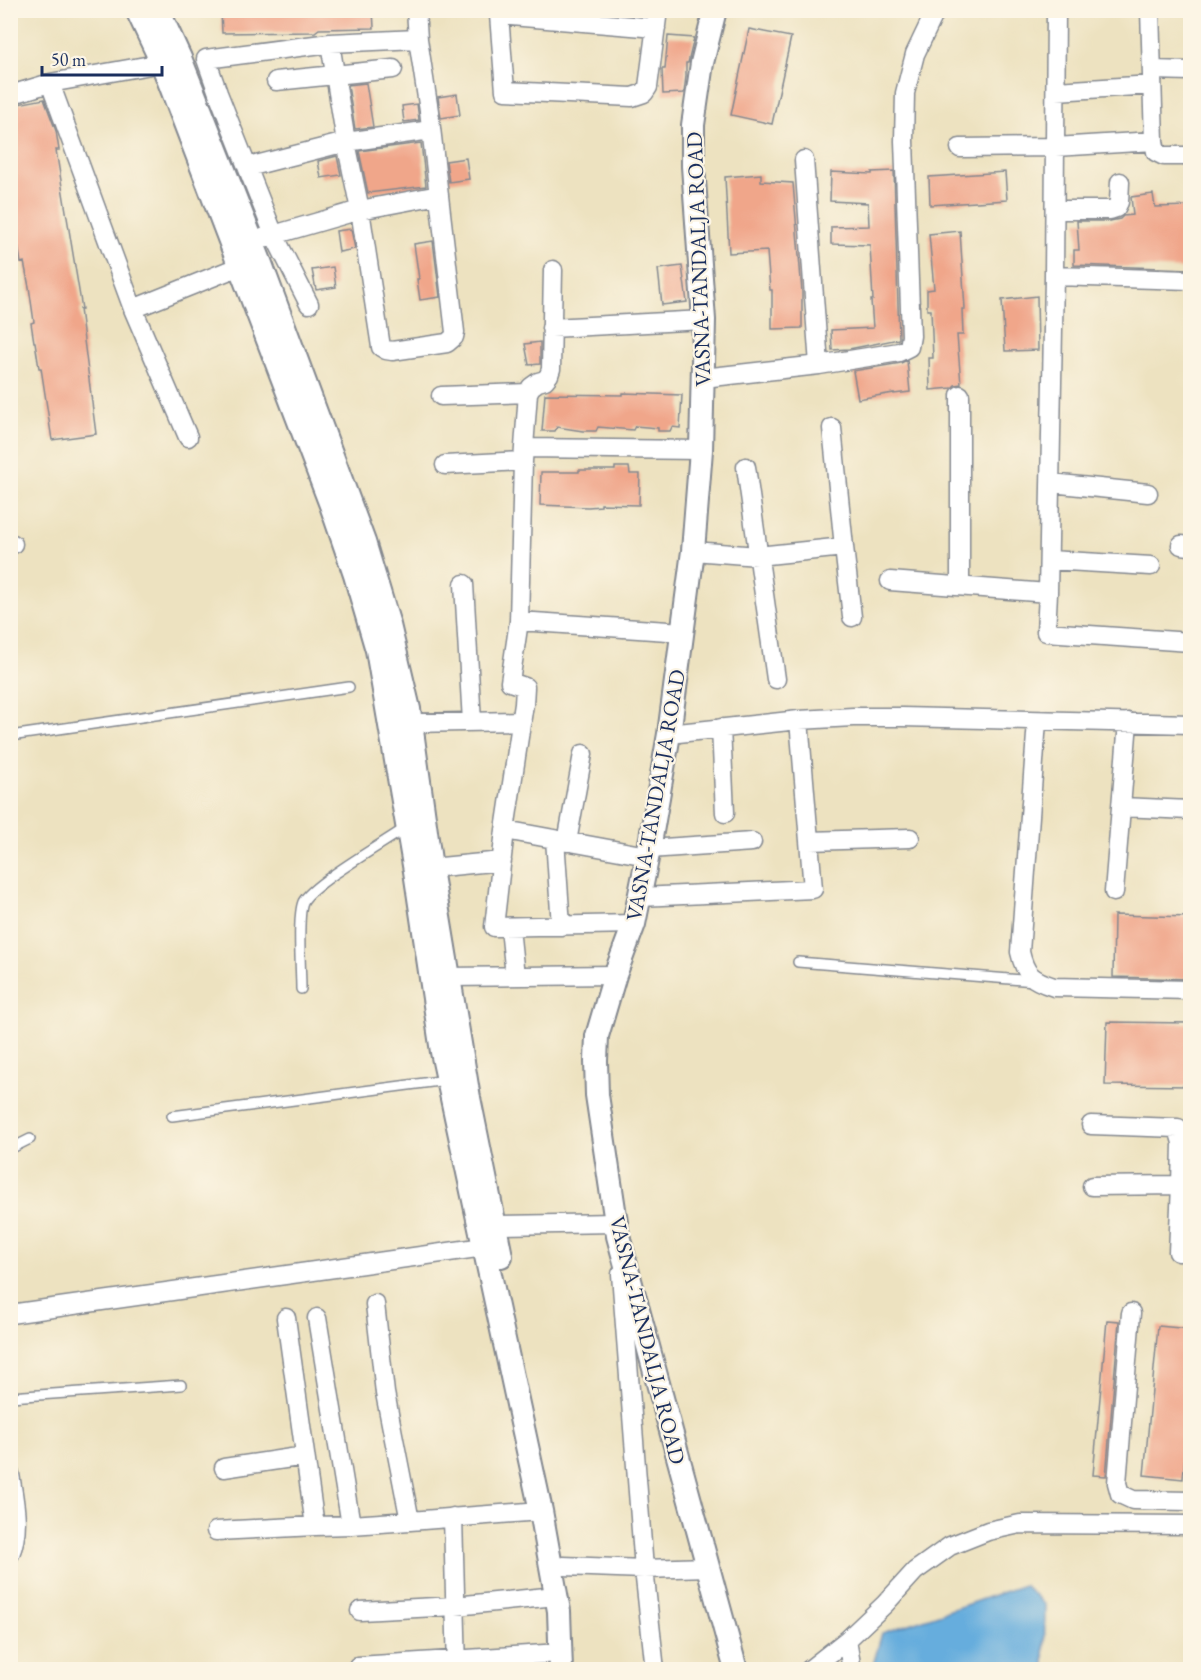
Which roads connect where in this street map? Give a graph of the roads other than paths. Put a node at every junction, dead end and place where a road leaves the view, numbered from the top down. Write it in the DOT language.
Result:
graph roads {
  1 [pos="137,10"];
  2 [pos="158,10"];
  3 [pos="416,10"];
  4 [pos="715,10"];
  5 [pos="936,10"];
  6 [pos="1056,10"];
  7 [pos="1149,10"];
  8 [pos="657,19"];
  9 [pos="418,39"];
  10 [pos="330,43"];
  11 [pos="162,63"];
  12 [pos="393,69"];
  13 [pos="1191,70"];
  14 [pos="336,75"];
  15 [pos="1152,78"];
  16 [pos="276,81"];
  17 [pos="50,83"];
  18 [pos="1056,91"];
  19 [pos="10,94"];
  20 [pos="431,129"];
  21 [pos="1154,141"];
  22 [pos="346,142"];
  23 [pos="1055,147"];
  24 [pos="960,148"];
  25 [pos="1191,156"];
  26 [pos="804,160"];
  27 [pos="248,168"];
  28 [pos="1120,182"];
  29 [pos="439,195"];
  30 [pos="360,210"];
  31 [pos="1055,210"];
  32 [pos="274,235"];
  33 [pos="242,251"];
  34 [pos="553,270"];
  35 [pos="1054,276"];
  36 [pos="1191,280"];
  37 [pos="309,304"];
  38 [pos="133,309"];
  39 [pos="704,320"];
  40 [pos="551,328"];
  41 [pos="819,365"];
  42 [pos="703,378"];
  43 [pos="528,393"];
  44 [pos="960,395"];
  45 [pos="441,396"];
  46 [pos="832,428"];
  47 [pos="188,437"];
  48 [pos="701,450"];
  49 [pos="524,455"];
  50 [pos="445,465"];
  51 [pos="746,467"];
  52 [pos="1051,483"];
  53 [pos="1148,493"];
  54 [pos="844,547"];
  55 [pos="693,551"];
  56 [pos="758,556"];
  57 [pos="1049,560"];
  58 [pos="1151,566"];
  59 [pos="890,581"];
  60 [pos="464,584"];
  61 [pos="960,586"];
  62 [pos="1048,593"];
  63 [pos="852,617"];
  64 [pos="519,621"];
  65 [pos="682,632"];
  66 [pos="1191,642"];
  67 [pos="776,679"];
  68 [pos="349,687"];
  69 [pos="799,720"];
  70 [pos="522,721"];
  71 [pos="1037,721"];
  72 [pos="472,722"];
  73 [pos="1128,722"];
  74 [pos="411,723"];
  75 [pos="1191,724"];
  76 [pos="722,728"];
  77 [pos="669,734"];
  78 [pos="10,736"];
  79 [pos="583,753"];
  80 [pos="1121,807"];
  81 [pos="1191,810"];
  82 [pos="725,813"];
  83 [pos="407,827"];
  84 [pos="505,830"];
  85 [pos="909,838"];
  86 [pos="561,840"];
  87 [pos="809,841"];
  88 [pos="752,842"];
  89 [pos="648,852"];
  90 [pos="502,861"];
  91 [pos="431,868"];
  92 [pos="1114,892"];
  93 [pos="640,897"];
  94 [pos="634,924"];
  95 [pos="561,926"];
  96 [pos="510,928"];
  97 [pos="798,962"];
  98 [pos="615,975"];
  99 [pos="515,976"];
  100 [pos="449,977"];
  101 [pos="1036,981"];
  102 [pos="301,989"];
  103 [pos="1191,990"];
  104 [pos="447,1080"];
  105 [pos="172,1116"];
  106 [pos="1091,1125"];
  107 [pos="30,1139"];
  108 [pos="1186,1143"];
  109 [pos="10,1149"];
  110 [pos="1186,1185"];
  111 [pos="1092,1186"];
  112 [pos="495,1225"];
  113 [pos="617,1229"];
  114 [pos="483,1247"];
  115 [pos="1191,1252"];
  116 [pos="375,1304"];
  117 [pos="1131,1312"];
  118 [pos="10,1314"];
  119 [pos="286,1318"];
  120 [pos="317,1318"];
  121 [pos="181,1385"];
  122 [pos="10,1397"];
  123 [pos="305,1456"];
  124 [pos="224,1468"];
  125 [pos="10,1474"];
  126 [pos="1191,1501"];
  127 [pos="541,1511"];
  128 [pos="453,1518"];
  129 [pos="410,1521"];
  130 [pos="351,1525"];
  131 [pos="1191,1525"];
  132 [pos="315,1526"];
  133 [pos="216,1531"];
  134 [pos="10,1554"];
  135 [pos="557,1557"];
  136 [pos="708,1567"];
  137 [pos="644,1569"];
  138 [pos="556,1596"];
  139 [pos="455,1606"];
  140 [pos="360,1611"];
  141 [pos="847,1640"];
  142 [pos="565,1664"];
  143 [pos="457,1665"];
  144 [pos="358,1666"];
  145 [pos="655,1670"];
  146 [pos="736,1670"];
  147 [pos="809,1670"];
  148 [pos="852,1670"];
  1 -- 11 [label="street"];
  2 -- 33 [label="street"];
  3 -- 9 [label="street"];
  4 -- 39 [label="street, VASNA-TANDALJA ROAD"];
  5 -- 41 [label="street"];
  6 -- 18 [label="street"];
  7 -- 15 [label="street"];
  8 -- 8 [label="street"];
  9 -- 10 [label="street"];
  9 -- 20 [label="street"];
  10 -- 14 [label="street"];
  10 -- 27 [label="street"];
  11 -- 17 [label="street"];
  11 -- 33 [label="street"];
  12 -- 14 [label="street"];
  13 -- 15 [label="street"];
  14 -- 16 [label="street"];
  14 -- 22 [label="street"];
  15 -- 18 [label="street"];
  15 -- 21 [label="street"];
  17 -- 19 [label="street"];
  17 -- 38 [label="street"];
  18 -- 23 [label="street"];
  20 -- 22 [label="street"];
  20 -- 29 [label="street"];
  21 -- 23 [label="street"];
  21 -- 25 [label="street"];
  22 -- 27 [label="street"];
  22 -- 30 [label="street"];
  23 -- 24 [label="street"];
  23 -- 31 [label="street"];
  26 -- 41 [label="street"];
  27 -- 32 [label="street"];
  28 -- 31 [label="street"];
  29 -- 30 [label="street"];
  29 -- 30 [label="street"];
  30 -- 32 [label="street"];
  31 -- 35 [label="street"];
  32 -- 33 [label="street"];
  32 -- 37 [label="street"];
  33 -- 38 [label="street"];
  33 -- 74 [label="street"];
  33 -- 83 [label="street"];
  34 -- 40 [label="street"];
  35 -- 36 [label="street"];
  35 -- 52 [label="street"];
  38 -- 47 [label="street"];
  39 -- 40 [label="street"];
  39 -- 42 [label="street, VASNA-TANDALJA ROAD"];
  40 -- 43 [label="street"];
  41 -- 42 [label="street"];
  42 -- 48 [label="street, VASNA-TANDALJA ROAD"];
  43 -- 45 [label="street"];
  43 -- 49 [label="street"];
  44 -- 61 [label="street"];
  46 -- 54 [label="street"];
  48 -- 49 [label="street"];
  48 -- 55 [label="street, VASNA-TANDALJA ROAD"];
  49 -- 50 [label="street"];
  49 -- 64 [label="street"];
  51 -- 56 [label="street"];
  52 -- 53 [label="street"];
  52 -- 57 [label="street"];
  54 -- 56 [label="street"];
  54 -- 63 [label="street"];
  55 -- 56 [label="street"];
  55 -- 65 [label="street, VASNA-TANDALJA ROAD"];
  56 -- 67 [label="street"];
  57 -- 58 [label="street"];
  57 -- 62 [label="street"];
  59 -- 61 [label="street"];
  60 -- 72 [label="street"];
  61 -- 62 [label="street"];
  62 -- 66 [label="street"];
  64 -- 65 [label="street"];
  64 -- 70 [label="street"];
  65 -- 77 [label="street, VASNA-TANDALJA ROAD"];
  68 -- 78 [label="lane"];
  69 -- 71 [label="street"];
  69 -- 76 [label="street"];
  69 -- 87 [label="street"];
  70 -- 72 [label="street"];
  70 -- 84 [label="street"];
  71 -- 73 [label="street"];
  71 -- 101 [label="street"];
  72 -- 74 [label="street"];
  73 -- 75 [label="street"];
  73 -- 80 [label="street"];
  74 -- 91 [label="street"];
  76 -- 77 [label="street"];
  76 -- 82 [label="street"];
  77 -- 89 [label="street, VASNA-TANDALJA ROAD"];
  79 -- 86 [label="street"];
  80 -- 81 [label="street"];
  80 -- 92 [label="street"];
  83 -- 102 [label="lane"];
  83 -- 104 [label="street"];
  84 -- 86 [label="street"];
  84 -- 90 [label="street"];
  85 -- 87 [label="street"];
  86 -- 89 [label="street"];
  86 -- 95 [label="street"];
  87 -- 93 [label="street"];
  88 -- 89 [label="street"];
  89 -- 93 [label="street, VASNA-TANDALJA ROAD"];
  90 -- 91 [label="street"];
  90 -- 96 [label="street"];
  91 -- 100 [label="street"];
  93 -- 94 [label="street, VASNA-TANDALJA ROAD"];
  94 -- 95 [label="street"];
  94 -- 98 [label="street, VASNA-TANDALJA ROAD"];
  95 -- 96 [label="street"];
  96 -- 99 [label="street"];
  97 -- 101 [label="lane"];
  98 -- 99 [label="street"];
  98 -- 113 [label="street, VASNA-TANDALJA ROAD"];
  99 -- 100 [label="street"];
  100 -- 112 [label="street"];
  101 -- 103 [label="street"];
  104 -- 105 [label="lane"];
  104 -- 114 [label="street"];
  106 -- 108 [label="street"];
  107 -- 109 [label="lane"];
  108 -- 110 [label="street"];
  110 -- 111 [label="street"];
  110 -- 115 [label="street"];
  112 -- 113 [label="street"];
  112 -- 135 [label="street"];
  113 -- 136 [label="street, VASNA-TANDALJA ROAD"];
  113 -- 137 [label="street"];
  114 -- 118 [label="street"];
  114 -- 127 [label="street"];
  116 -- 129 [label="street"];
  117 -- 126 [label="street"];
  119 -- 123 [label="street"];
  120 -- 130 [label="street"];
  121 -- 122 [label="lane"];
  123 -- 124 [label="street"];
  123 -- 132 [label="street"];
  125 -- 134 [label="street"];
  127 -- 128 [label="street"];
  127 -- 135 [label="street"];
  128 -- 129 [label="street"];
  128 -- 139 [label="street"];
  129 -- 130 [label="street"];
  130 -- 132 [label="street"];
  131 -- 141 [label="street"];
  132 -- 133 [label="street"];
  135 -- 137 [label="street"];
  135 -- 138 [label="street"];
  135 -- 142 [label="street"];
  136 -- 137 [label="street"];
  136 -- 146 [label="street, VASNA-TANDALJA ROAD"];
  137 -- 145 [label="street"];
  138 -- 139 [label="street"];
  138 -- 142 [label="street"];
  139 -- 140 [label="street"];
  139 -- 143 [label="street"];
  141 -- 147 [label="street"];
  141 -- 148 [label="street"];
  142 -- 143 [label="street"];
  143 -- 144 [label="street"];
}
